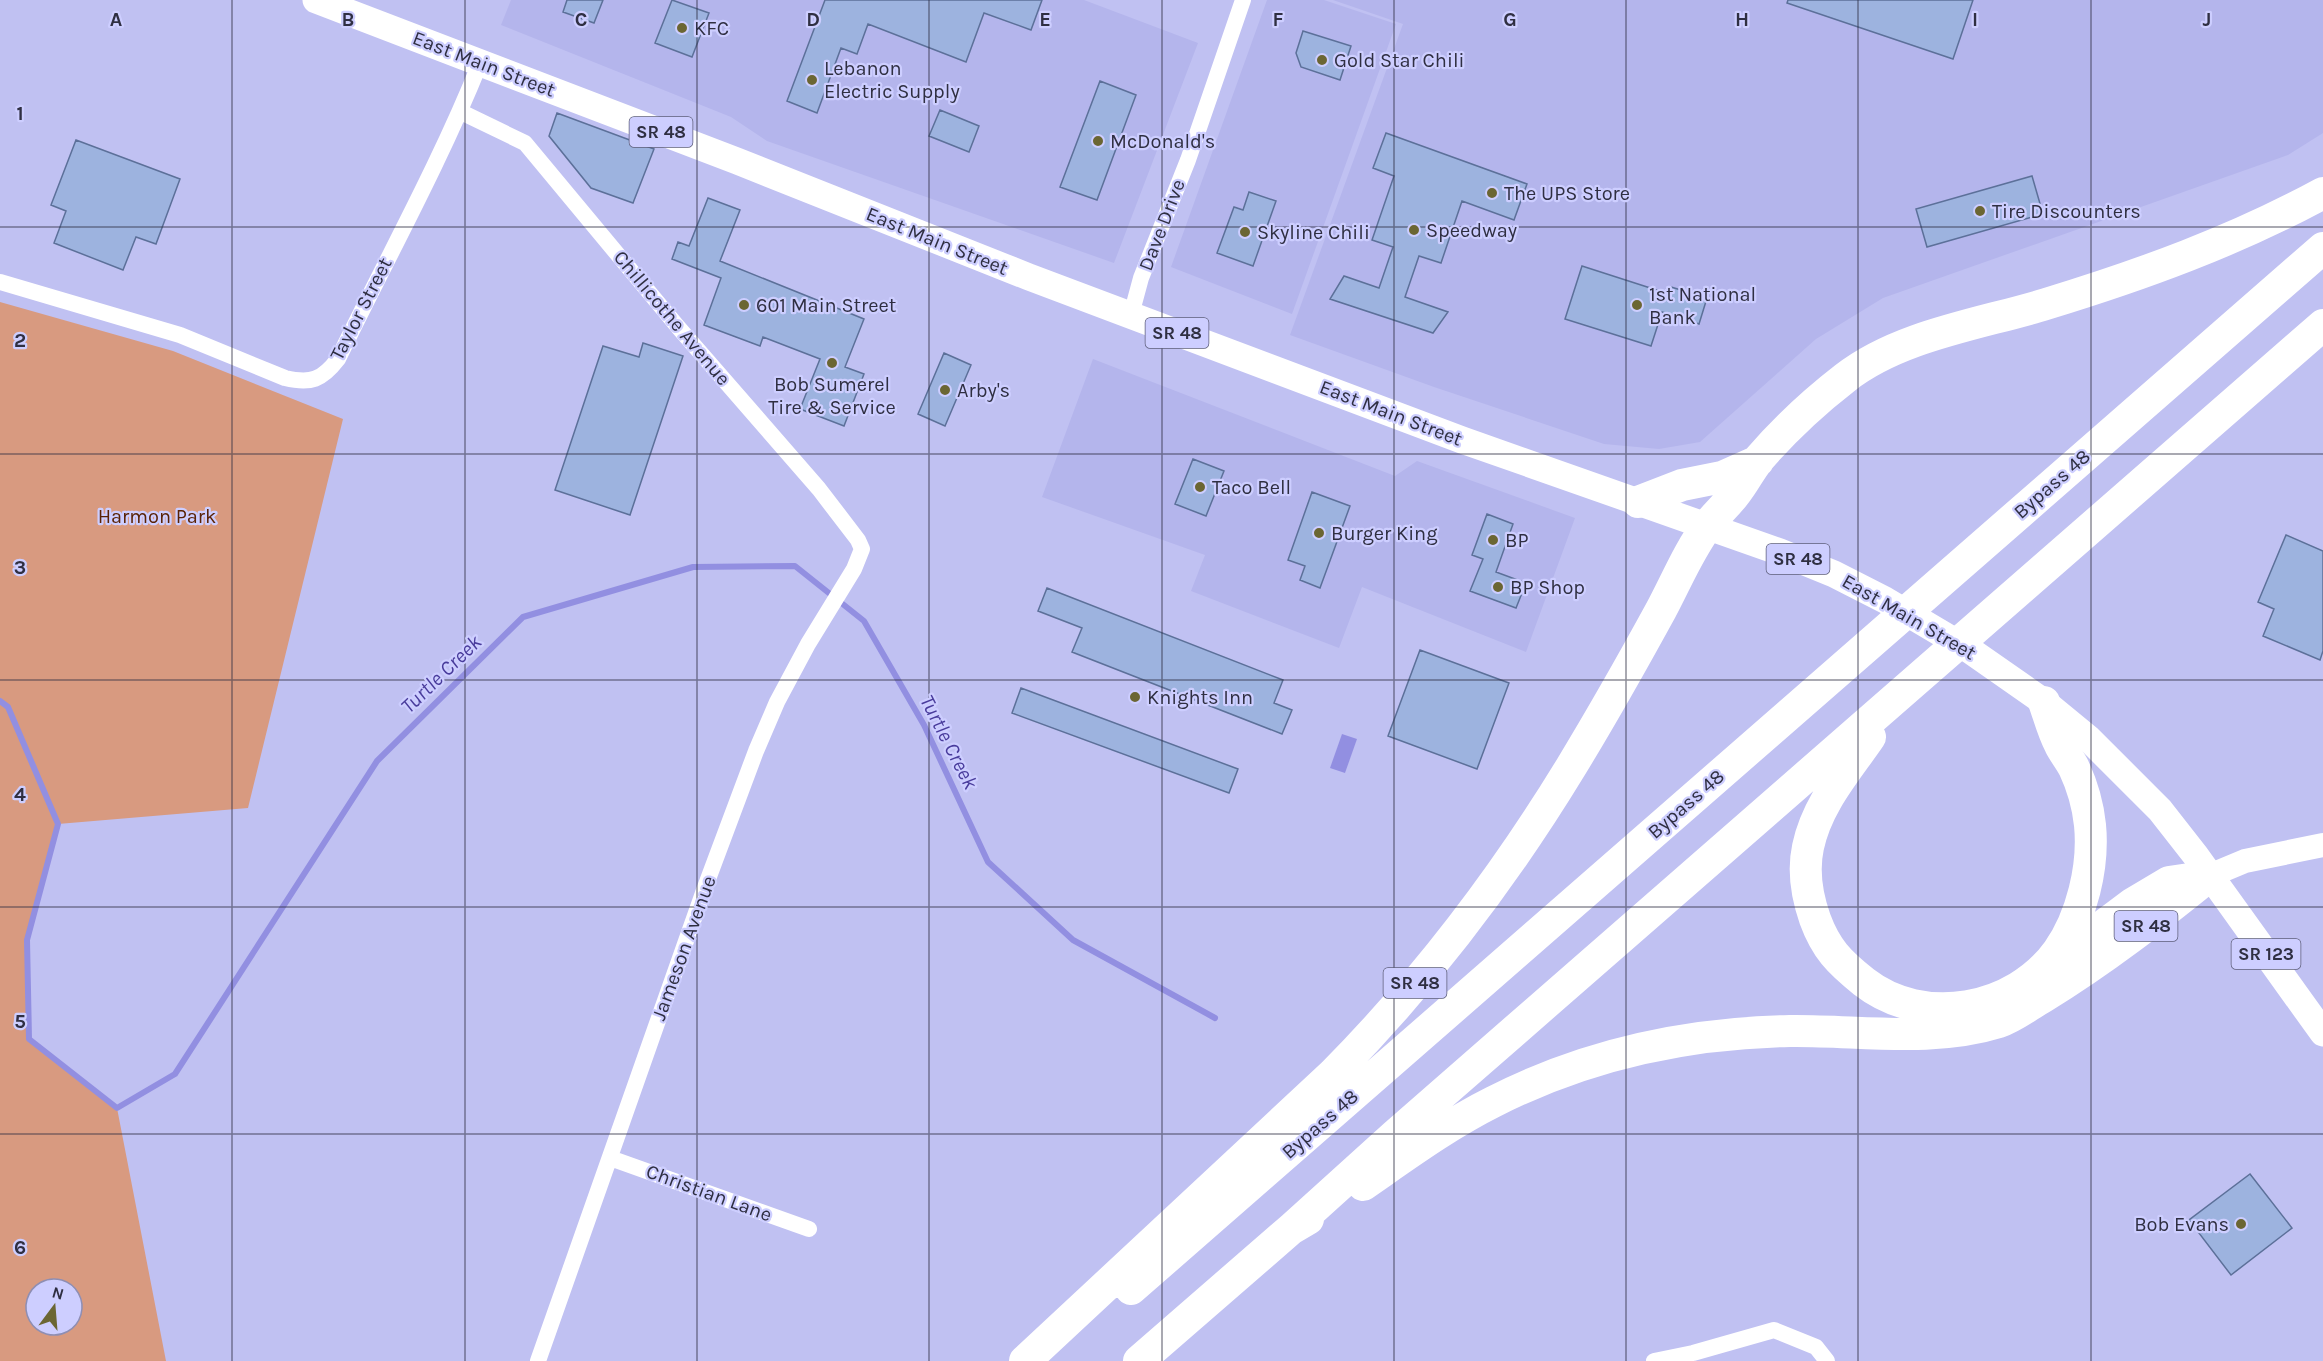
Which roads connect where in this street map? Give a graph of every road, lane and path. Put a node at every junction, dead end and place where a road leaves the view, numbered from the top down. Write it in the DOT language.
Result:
graph roads {
  1 [pos="316,0"];
  2 [pos="1244,0"];
  3 [pos="480,63"];
  4 [pos="461,112"];
  5 [pos="2323,194"];
  6 [pos="2323,248"];
  7 [pos="0,282"];
  8 [pos="1131,315"];
  9 [pos="2323,326"];
  10 [pos="1758,461"];
  11 [pos="1638,502"];
  12 [pos="1707,526"];
  13 [pos="862,549"];
  14 [pos="1899,695"];
  15 [pos="2044,702"];
  16 [pos="2323,845"];
  17 [pos="2209,876"];
  18 [pos="2031,977"];
  19 [pos="2323,1033"];
  20 [pos="610,1158"];
  21 [pos="809,1228"];
  22 [pos="1291,1229"];
  23 [pos="538,1361"];
  24 [pos="1025,1361"];
  25 [pos="1050,1361"];
  26 [pos="1139,1361"];
  27 [pos="1654,1361"];
  28 [pos="1827,1361"];
  1 -- 3 [label="main road, East Main Street / SR 48"];
  2 -- 8 [label="street, Dave Drive"];
  3 -- 4 [label="street, Taylor Street"];
  3 -- 8 [label="main road, East Main Street / SR 48"];
  4 -- 7 [label="street, Taylor Street"];
  4 -- 13 [label="street, Chillicothe Avenue"];
  5 -- 10 [label="highway"];
  6 -- 25 [label="highway, Bypass 48"];
  8 -- 11 [label="main road, East Main Street / SR 48"];
  9 -- 14 [label="highway"];
  10 -- 11 [label="highway"];
  10 -- 12 [label="highway"];
  11 -- 12 [label="main road, East Main Street / SR 48"];
  12 -- 15 [label="main road, East Main Street / SR 48"];
  12 -- 24 [label="highway, SR 48"];
  13 -- 20 [label="street, Jameson Avenue"];
  14 -- 18 [label="highway"];
  14 -- 22 [label="highway"];
  15 -- 17 [label="main road, East Main Street / SR 48"];
  15 -- 18 [label="highway"];
  16 -- 17 [label="street"];
  17 -- 18 [label="highway"];
  17 -- 19 [label="main road, East Main Street / SR 123"];
  17 -- 22 [label="highway, SR 48"];
  20 -- 21 [label="street, Christian Lane"];
  20 -- 23 [label="street, Jameson Avenue"];
  22 -- 26 [label="highway, SR 48"];
  27 -- 28 [label="street"];
}
